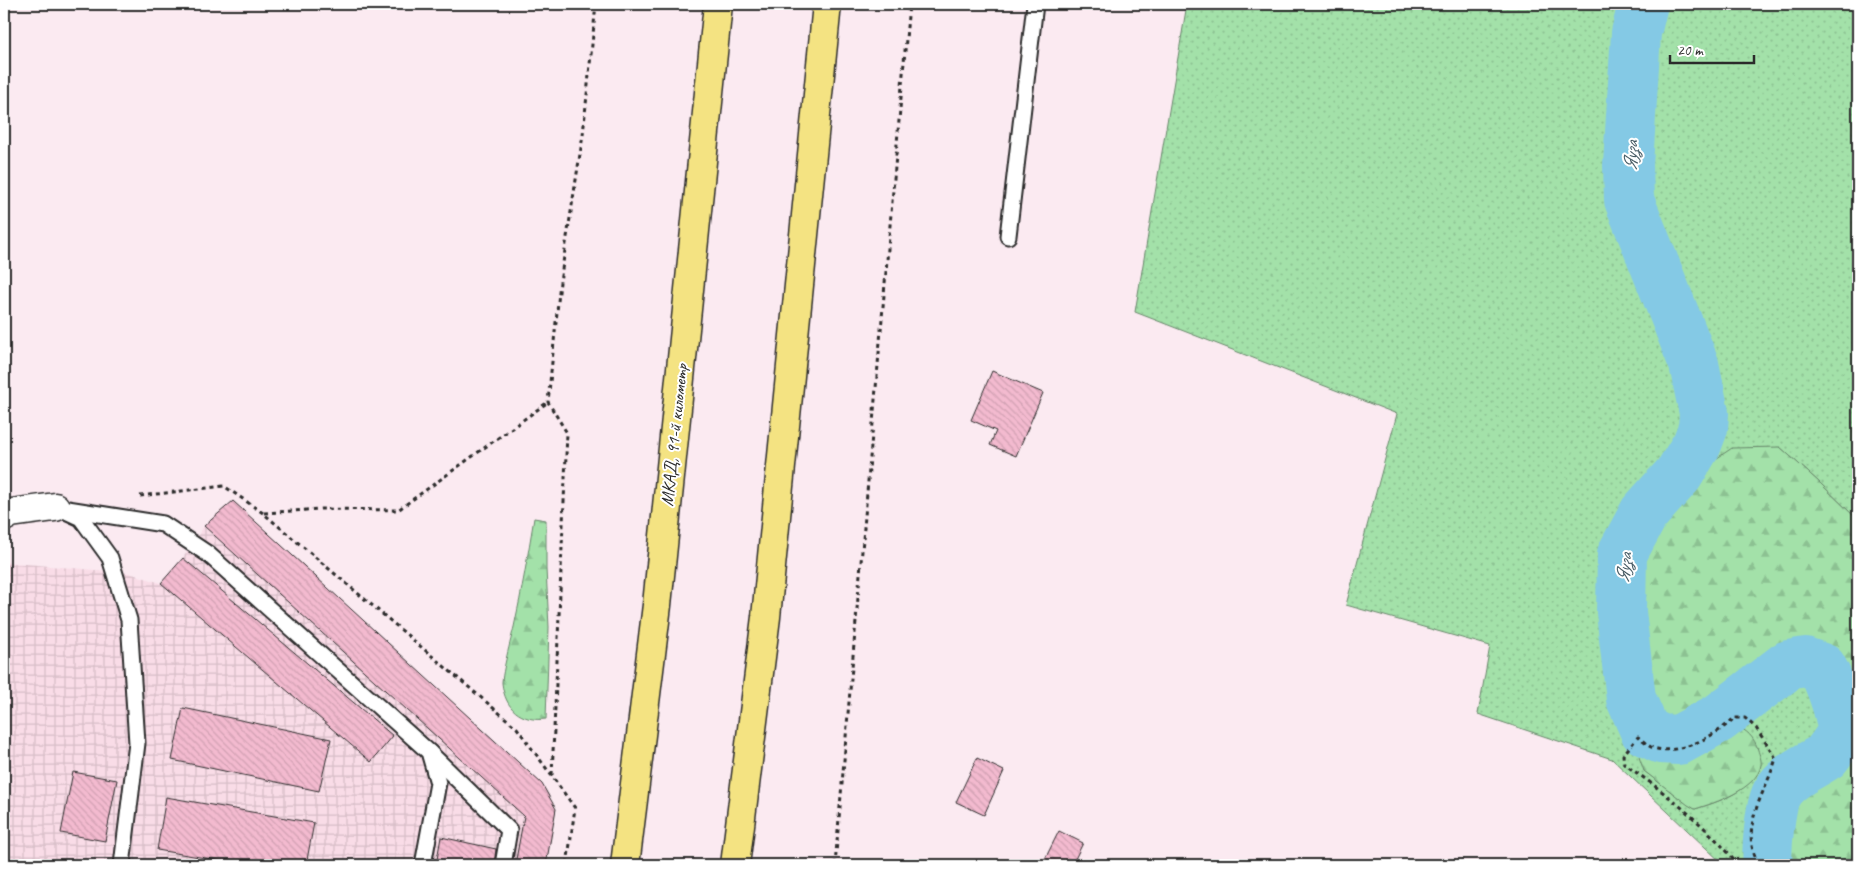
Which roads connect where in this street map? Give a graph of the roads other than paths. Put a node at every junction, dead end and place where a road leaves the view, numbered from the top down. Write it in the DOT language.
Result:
graph roads {
  1 [pos="718,4"];
  2 [pos="827,4"];
  3 [pos="1035,4"];
  4 [pos="1008,236"];
  5 [pos="55,507"];
  6 [pos="4,517"];
  7 [pos="429,752"];
  8 [pos="122,865"];
  9 [pos="424,865"];
  10 [pos="503,865"];
  11 [pos="625,865"];
  12 [pos="734,865"];
  1 -- 11 [label="highway, МКАД, 91-й километр"];
  2 -- 12 [label="highway"];
  3 -- 4 [label="lane"];
  5 -- 6 [label="street"];
  5 -- 7 [label="lane"];
  5 -- 8 [label="lane"];
  7 -- 9 [label="lane"];
  7 -- 10 [label="lane"];
}
